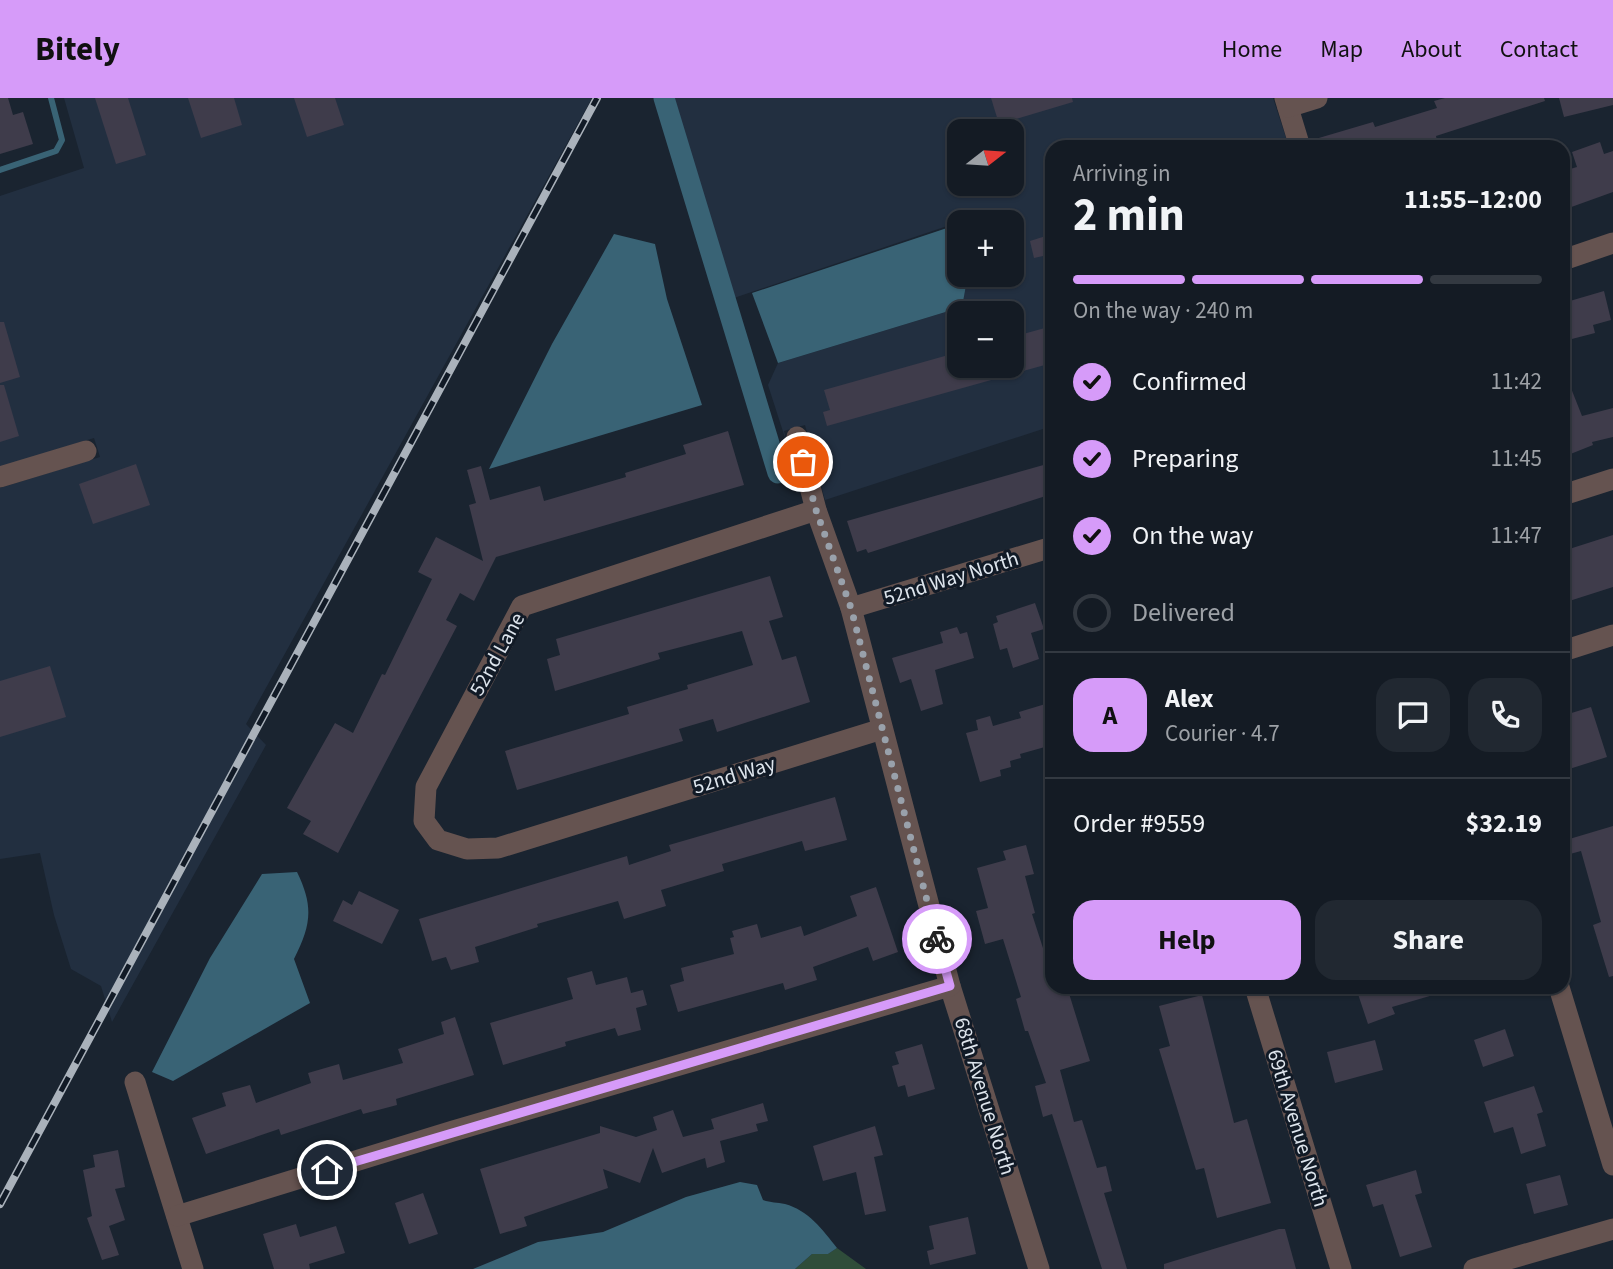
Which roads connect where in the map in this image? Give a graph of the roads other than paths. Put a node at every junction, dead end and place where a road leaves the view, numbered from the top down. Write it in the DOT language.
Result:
graph roads {
  1 [pos="1317,98"];
  2 [pos="1287,103"];
  3 [pos="1298,140"];
  4 [pos="1613,243"];
  5 [pos="1570,258"];
  6 [pos="797,438"];
  7 [pos="86,451"];
  8 [pos="0,477"];
  9 [pos="1613,479"];
  10 [pos="1570,493"];
  11 [pos="816,510"];
  12 [pos="1045,549"];
  13 [pos="851,608"];
  14 [pos="1613,635"];
  15 [pos="1570,650"];
  16 [pos="882,729"];
  17 [pos="586,820"];
  18 [pos="950,986"];
  19 [pos="1257,994"];
  20 [pos="1561,994"];
  21 [pos="135,1082"];
  22 [pos="1613,1165"];
  23 [pos="177,1216"];
  24 [pos="1613,1228"];
  25 [pos="193,1269"];
  26 [pos="1039,1269"];
  27 [pos="1341,1269"];
  28 [pos="1474,1269"];
  1 -- 2 [label="street"];
  2 -- 3 [label="street"];
  4 -- 5 [label="street"];
  6 -- 11 [label="street, 68th Avenue North"];
  7 -- 8 [label="street"];
  9 -- 10 [label="street"];
  11 -- 13 [label="street, 68th Avenue North"];
  11 -- 17 [label="street, 52nd Lane"];
  12 -- 13 [label="street, 52nd Way North"];
  13 -- 16 [label="street, 68th Avenue North"];
  14 -- 15 [label="street"];
  16 -- 17 [label="street, 52nd Way"];
  16 -- 18 [label="street, 68th Avenue North"];
  18 -- 23 [label="street"];
  18 -- 26 [label="street, 68th Avenue North"];
  19 -- 27 [label="street, 69th Avenue North"];
  20 -- 22 [label="street"];
  21 -- 23 [label="street"];
  23 -- 25 [label="street"];
  24 -- 28 [label="street"];
}
